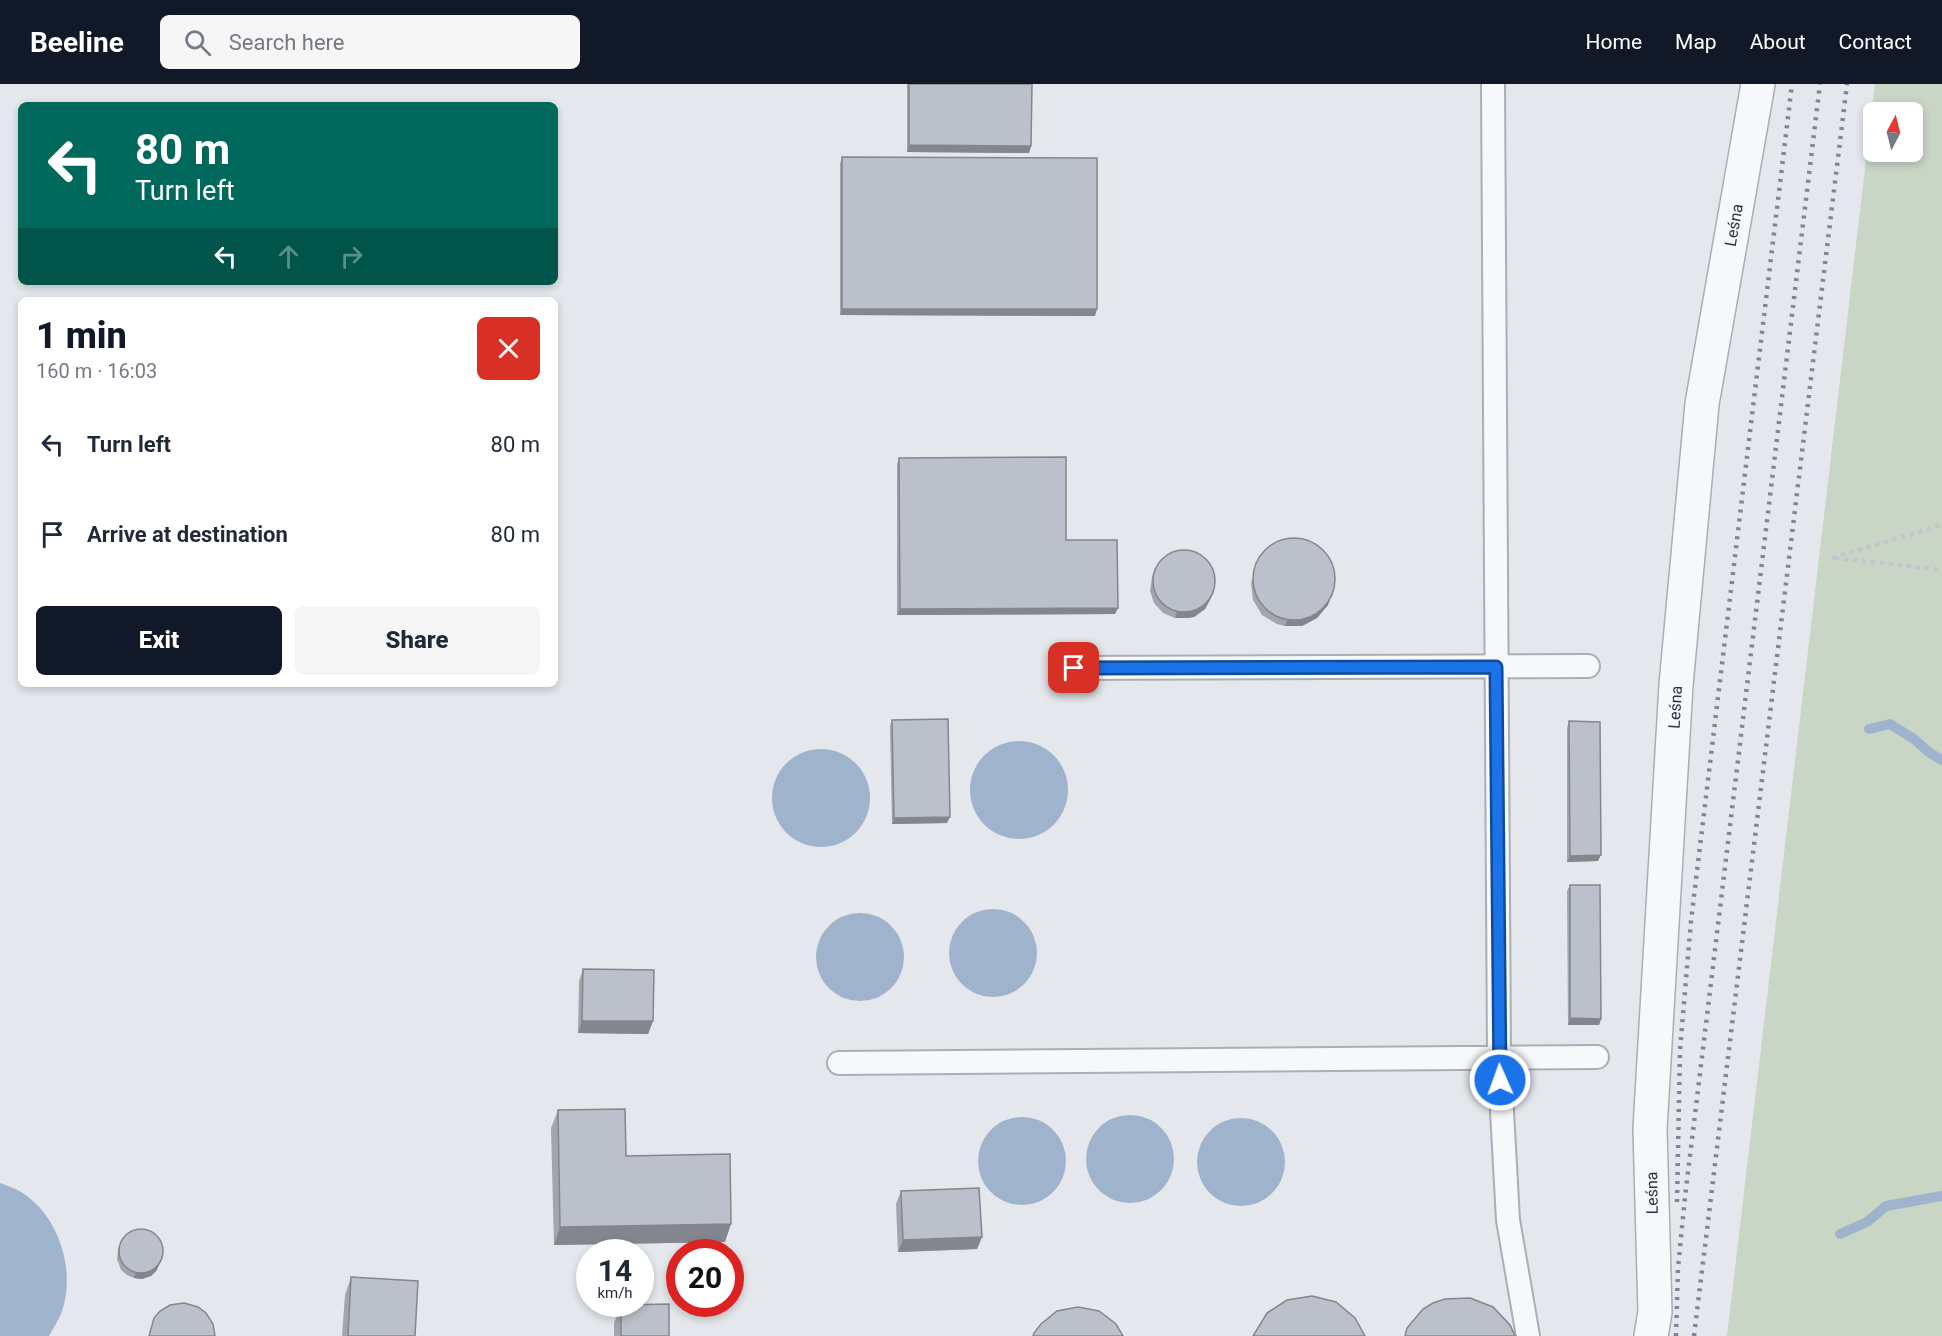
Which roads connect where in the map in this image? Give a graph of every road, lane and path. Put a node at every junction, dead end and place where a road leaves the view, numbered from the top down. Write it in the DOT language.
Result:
graph roads {
  1 [pos="1493,84"];
  2 [pos="1758,84"];
  3 [pos="1942,525"];
  4 [pos="1942,570"];
  5 [pos="1588,666"];
  6 [pos="1496,667"];
  7 [pos="1074,668"];
  8 [pos="1499,1057"];
  9 [pos="1597,1057"];
  10 [pos="838,1063"];
  11 [pos="1528,1336"];
  12 [pos="1651,1336"];
  1 -- 6 [label="lane"];
  2 -- 12 [label="street, Leśna"];
  3 -- 4 [label="path"];
  5 -- 6 [label="lane"];
  6 -- 7 [label="lane"];
  6 -- 8 [label="lane"];
  8 -- 9 [label="lane"];
  8 -- 10 [label="lane"];
  8 -- 11 [label="lane"];
}
